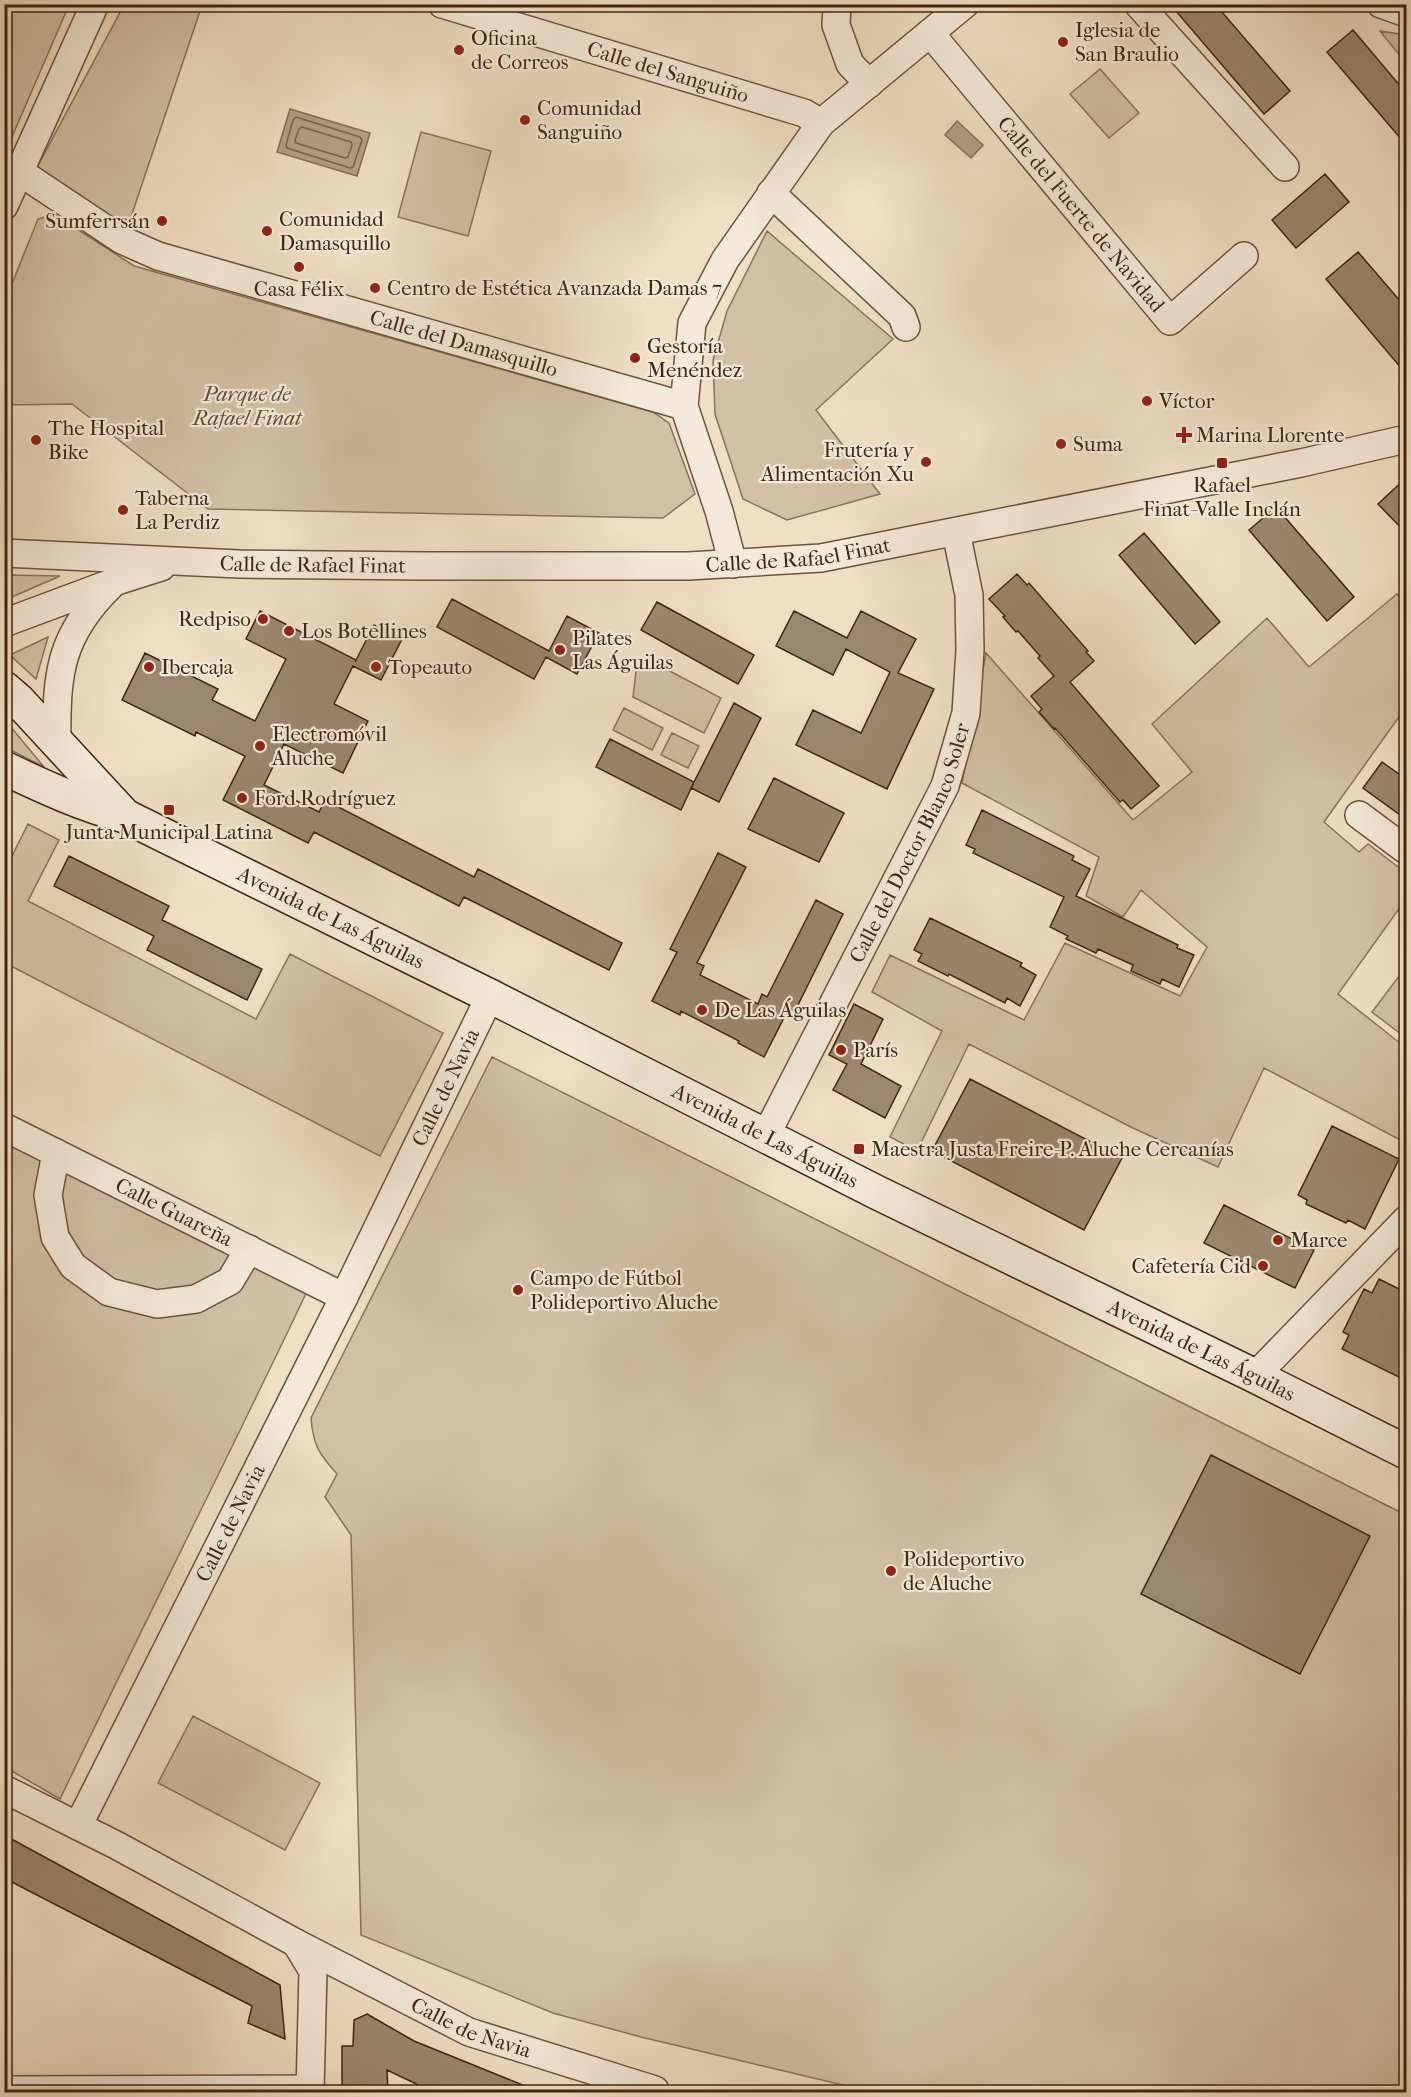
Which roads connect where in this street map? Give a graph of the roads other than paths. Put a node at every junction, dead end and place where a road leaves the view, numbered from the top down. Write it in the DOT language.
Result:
graph roads {
  1 [pos="95,4"];
  2 [pos="442,4"];
  3 [pos="837,4"];
  4 [pos="965,4"];
  5 [pos="1138,4"];
  6 [pos="1381,4"];
  7 [pos="1407,13"];
  8 [pos="930,33"];
  9 [pos="869,84"];
  10 [pos="821,123"];
  11 [pos="1284,166"];
  12 [pos="20,172"];
  13 [pos="771,193"];
  14 [pos="4,206"];
  15 [pos="1244,256"];
  16 [pos="906,327"];
  17 [pos="684,406"];
  18 [pos="1407,439"];
  19 [pos="956,532"];
  20 [pos="4,553"];
  21 [pos="180,561"];
  22 [pos="732,564"];
  23 [pos="114,582"];
  24 [pos="4,623"];
  25 [pos="4,688"];
  26 [pos="57,742"];
  27 [pos="4,768"];
  28 [pos="1359,815"];
  29 [pos="125,816"];
  30 [pos="1407,850"];
  31 [pos="490,996"];
  32 [pos="4,1127"];
  33 [pos="766,1135"];
  34 [pos="56,1153"];
  35 [pos="1407,1220"];
  36 [pos="249,1249"];
  37 [pos="344,1297"];
  38 [pos="1256,1376"];
  39 [pos="1407,1452"];
  40 [pos="4,1789"];
  41 [pos="78,1826"];
  42 [pos="296,1943"];
  43 [pos="4,2090"];
  44 [pos="310,2091"];
  45 [pos="659,2092"];
  1 -- 12 [label="street"];
  2 -- 10 [label="street, Calle del Sanguiño"];
  3 -- 9 [label="street"];
  4 -- 8 [label="street"];
  5 -- 11 [label="street"];
  6 -- 7 [label="street"];
  8 -- 9 [label="street"];
  8 -- 15 [label="street, Calle del Fuerte de Navidad"];
  9 -- 10 [label="street"];
  10 -- 13 [label="street"];
  12 -- 14 [label="street"];
  12 -- 17 [label="street, Calle del Damasquillo"];
  13 -- 16 [label="street"];
  13 -- 17 [label="street"];
  17 -- 22 [label="street"];
  18 -- 19 [label="street, Calle de Rafael Finat"];
  19 -- 22 [label="street, Calle de Rafael Finat"];
  19 -- 33 [label="street, Calle del Doctor Blanco Soler"];
  20 -- 21 [label="street, Calle de Rafael Finat"];
  21 -- 22 [label="street, Calle de Rafael Finat"];
  21 -- 23 [label="street, Calle de Rafael Finat"];
  23 -- 24 [label="street, Calle de Rafael Finat"];
  23 -- 26 [label="street"];
  25 -- 26 [label="street, Avenida de Las Águilas"];
  26 -- 29 [label="street, Avenida de Las Águilas"];
  27 -- 29 [label="street, Avenida de Las Águilas"];
  28 -- 30 [label="street"];
  29 -- 31 [label="street, Avenida de Las Águilas"];
  31 -- 33 [label="street, Avenida de Las Águilas"];
  31 -- 37 [label="street, Calle de Navia"];
  32 -- 34 [label="street, Calle Guareña"];
  33 -- 38 [label="street, Avenida de Las Águilas"];
  34 -- 36 [label="street, Calle Guareña"];
  34 -- 36 [label="street"];
  35 -- 38 [label="street"];
  36 -- 37 [label="street, Calle Guareña"];
  37 -- 41 [label="street, Calle de Navia"];
  38 -- 39 [label="street, Avenida de Las Águilas"];
  40 -- 41 [label="street"];
  41 -- 42 [label="street, Calle de Navia"];
  42 -- 44 [label="street"];
  42 -- 45 [label="street, Calle de Navia"];
  43 -- 44 [label="street"];
}
